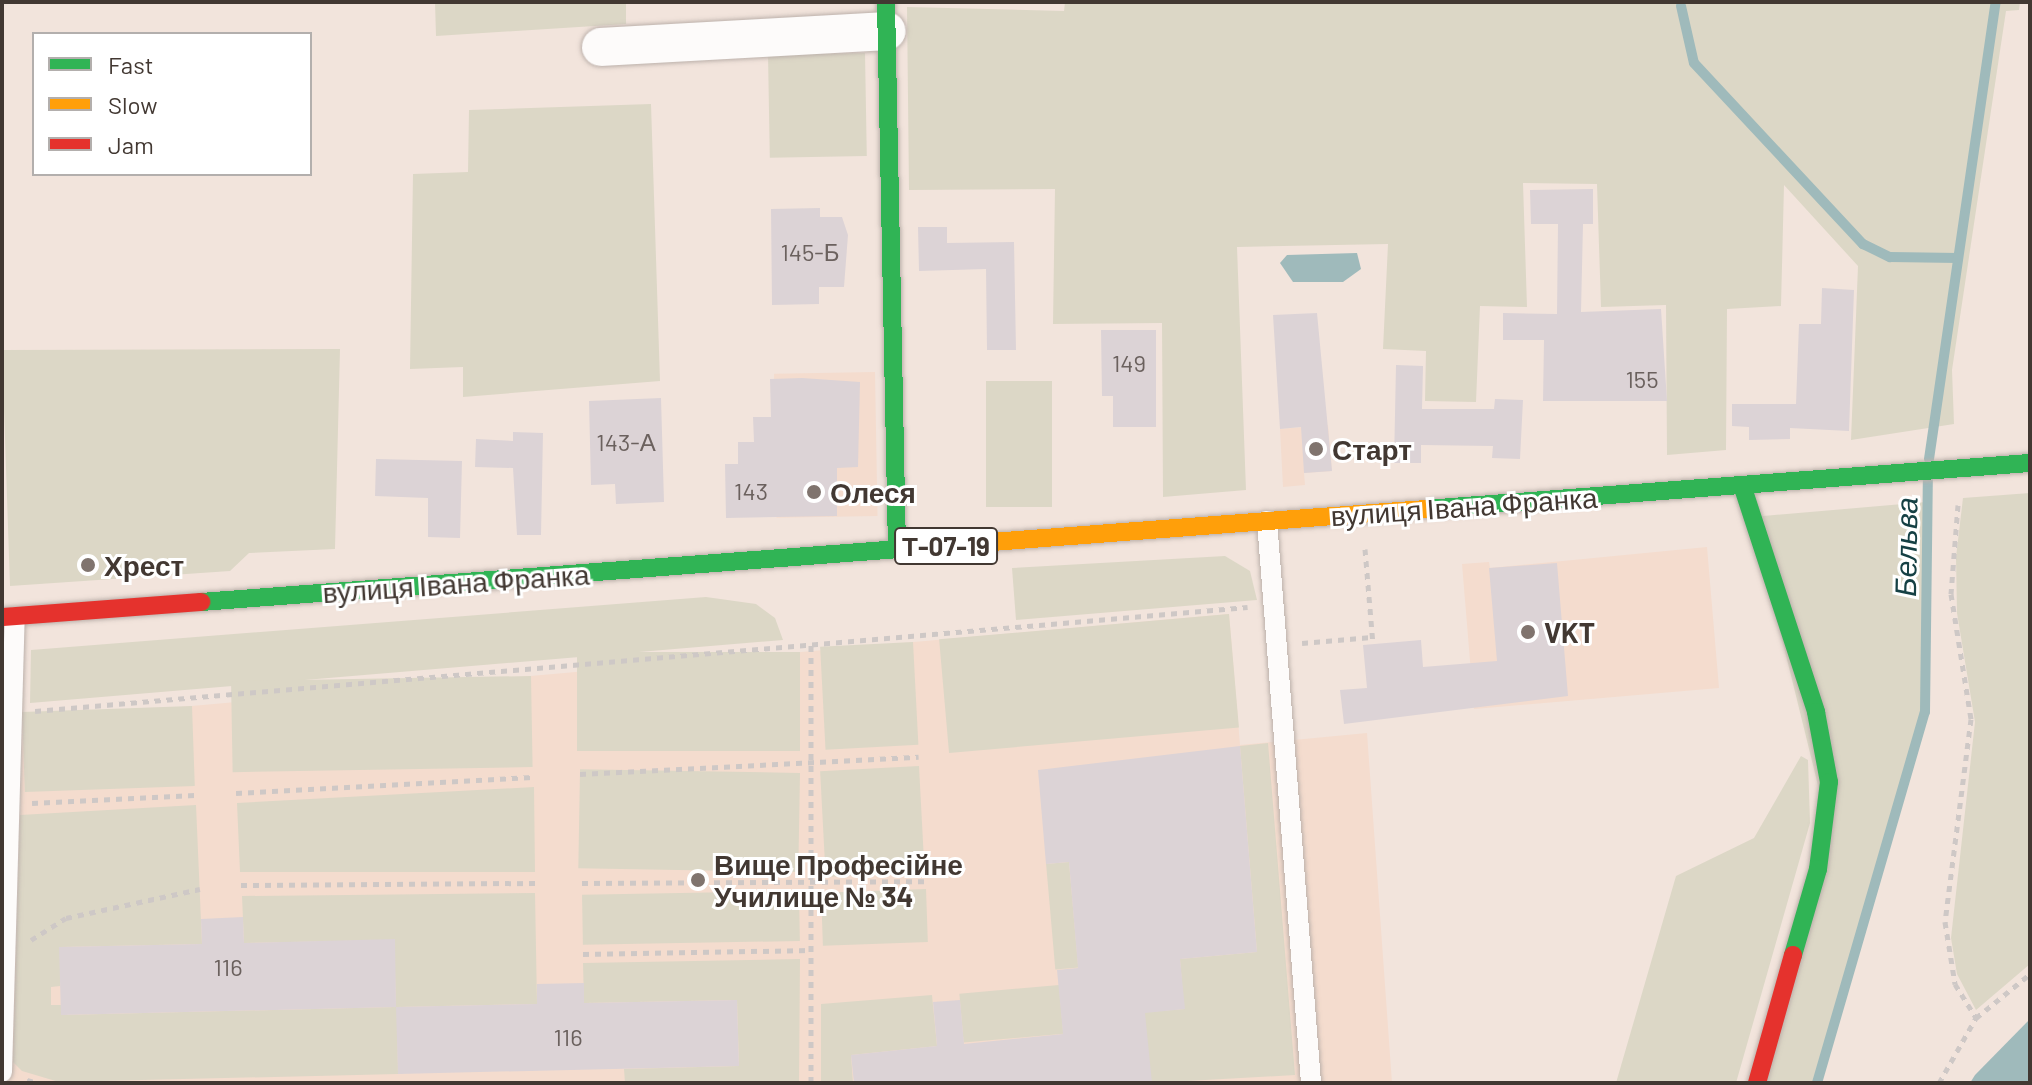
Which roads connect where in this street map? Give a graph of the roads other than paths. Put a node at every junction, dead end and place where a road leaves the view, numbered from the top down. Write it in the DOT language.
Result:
graph roads {
  1 [pos="886,16"];
  2 [pos="601,47"];
  3 [pos="2030,463"];
  4 [pos="1742,485"];
  5 [pos="1267,521"];
  6 [pos="897,549"];
  7 [pos="8,617"];
  8 [pos="2,1072"];
  9 [pos="1311,1083"];
  10 [pos="1757,1083"];
  1 -- 2 [label="street"];
  1 -- 6 [label="main road"];
  3 -- 4 [label="main road, вулиця Івана Франка / Т-07-19"];
  4 -- 5 [label="main road, вулиця Івана Франка / Т-07-19"];
  4 -- 10 [label="main road"];
  5 -- 6 [label="main road, вулиця Івана Франка / Т-07-19"];
  5 -- 9 [label="lane"];
  6 -- 7 [label="main road, вулиця Івана Франка / Т-07-19"];
  7 -- 8 [label="lane, вулиця Івана Франка"];
}
